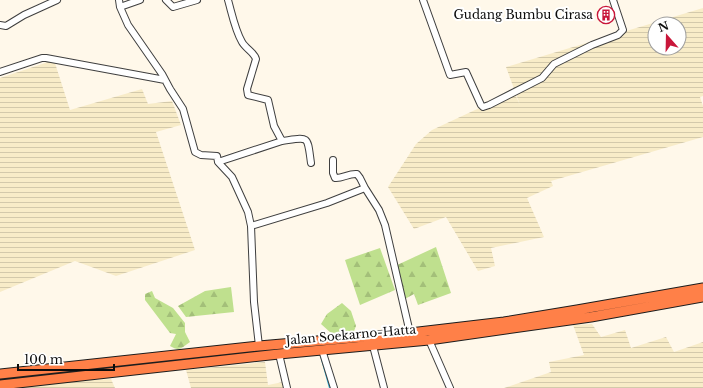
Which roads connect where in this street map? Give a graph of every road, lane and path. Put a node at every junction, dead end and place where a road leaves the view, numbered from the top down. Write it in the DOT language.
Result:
graph roads {
  1 [pos="57,0"];
  2 [pos="140,0"];
  3 [pos="166,0"];
  4 [pos="197,0"];
  5 [pos="228,0"];
  6 [pos="423,0"];
  7 [pos="613,0"];
  8 [pos="120,3"];
  9 [pos="0,25"];
  10 [pos="0,72"];
  11 [pos="165,80"];
  12 [pos="282,141"];
  13 [pos="333,160"];
  14 [pos="218,162"];
  15 [pos="311,162"];
  16 [pos="365,188"];
  17 [pos="251,226"];
  18 [pos="703,288"];
  19 [pos="703,297"];
  20 [pos="410,333"];
  21 [pos="429,340"];
  22 [pos="259,346"];
  23 [pos="373,346"];
  24 [pos="311,347"];
  25 [pos="322,350"];
  26 [pos="279,354"];
  27 [pos="86,365"];
  28 [pos="0,374"];
  29 [pos="87,376"];
  30 [pos="0,385"];
  31 [pos="287,388"];
  32 [pos="334,388"];
  33 [pos="384,388"];
  34 [pos="450,388"];
  1 -- 9 [label="street"];
  2 -- 8 [label="street"];
  3 -- 4 [label="street"];
  5 -- 12 [label="street"];
  6 -- 7 [label="street"];
  8 -- 11 [label="street"];
  10 -- 11 [label="street"];
  11 -- 14 [label="street"];
  12 -- 14 [label="street"];
  12 -- 15 [label="street"];
  13 -- 16 [label="street"];
  14 -- 17 [label="street"];
  16 -- 17 [label="street"];
  16 -- 20 [label="street"];
  17 -- 22 [label="street"];
  18 -- 20 [label="highway, Jalan Soekarno-Hatta"];
  19 -- 21 [label="highway, Jalan Soekarno-Hatta"];
  20 -- 24 [label="highway, Jalan Soekarno-Hatta"];
  21 -- 23 [label="highway, Jalan Soekarno-Hatta"];
  21 -- 34 [label="street"];
  22 -- 24 [label="highway, Jalan Soekarno-Hatta"];
  22 -- 27 [label="highway, Jalan Soekarno-Hatta"];
  23 -- 25 [label="highway, Jalan Soekarno-Hatta"];
  23 -- 33 [label="street"];
  24 -- 25 [label="highway, Jalan Soekarno-Hatta"];
  24 -- 26 [label="highway, Jalan Soekarno-Hatta"];
  25 -- 32 [label="street"];
  26 -- 29 [label="highway, Jalan Soekarno-Hatta"];
  26 -- 31 [label="street"];
  27 -- 28 [label="highway, Jalan Soekarno-Hatta"];
  27 -- 29 [label="highway"];
  29 -- 30 [label="highway, Jalan Soekarno-Hatta"];
}
